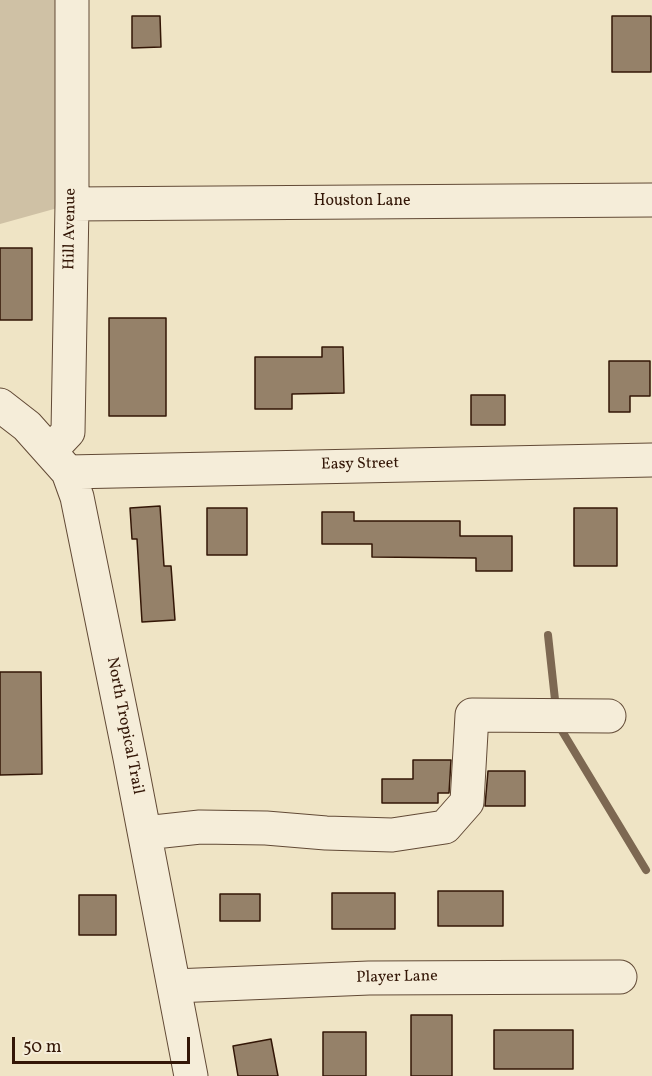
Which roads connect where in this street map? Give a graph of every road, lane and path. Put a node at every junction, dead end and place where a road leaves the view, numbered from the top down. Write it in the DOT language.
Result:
graph roads {
  1 [pos="72,0"];
  2 [pos="652,200"];
  3 [pos="72,204"];
  4 [pos="0,405"];
  5 [pos="652,460"];
  6 [pos="59,461"];
  7 [pos="609,716"];
  8 [pos="145,833"];
  9 [pos="620,977"];
  10 [pos="174,986"];
  11 [pos="191,1076"];
  1 -- 3 [label="street, Hill Avenue"];
  2 -- 3 [label="street, Houston Lane"];
  3 -- 6 [label="street, Hill Avenue"];
  4 -- 6 [label="street, North Tropical Trail"];
  5 -- 6 [label="street, Easy Street"];
  6 -- 8 [label="street, North Tropical Trail"];
  7 -- 8 [label="street"];
  8 -- 10 [label="street, North Tropical Trail"];
  9 -- 10 [label="street, Player Lane"];
  10 -- 11 [label="street, North Tropical Trail"];
}
